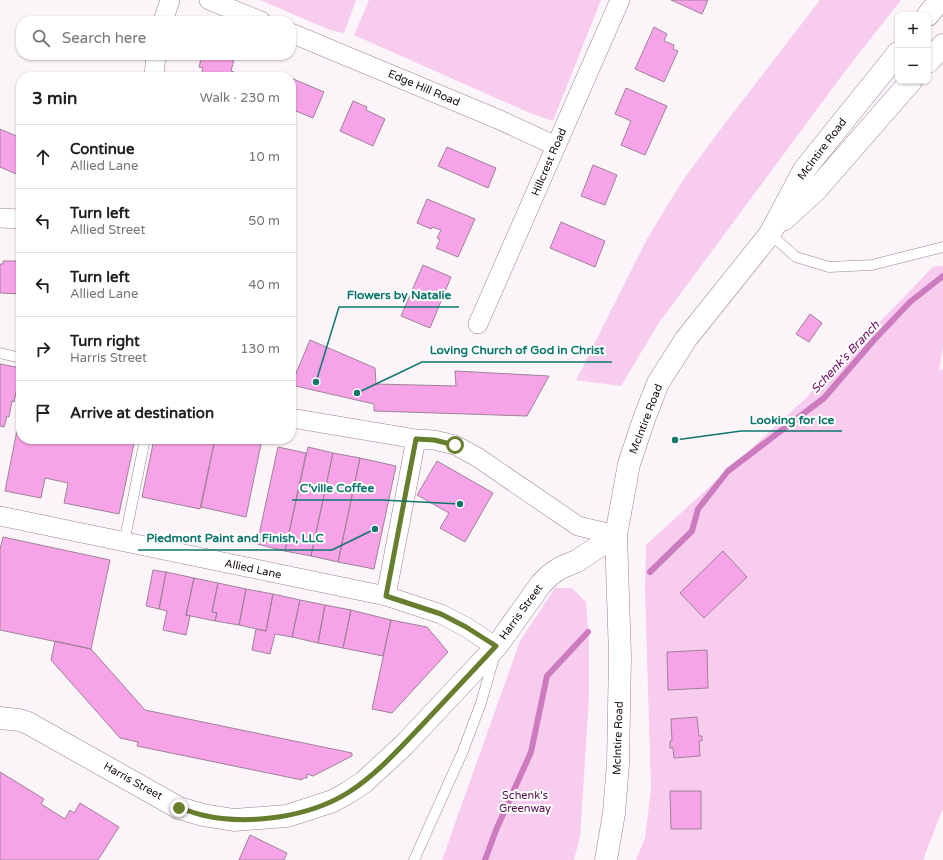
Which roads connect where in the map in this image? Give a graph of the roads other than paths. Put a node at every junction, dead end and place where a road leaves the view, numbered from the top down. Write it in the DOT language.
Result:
graph roads {
  1 [pos="170,0"];
  2 [pos="209,0"];
  3 [pos="620,0"];
  4 [pos="940,0"];
  5 [pos="930,12"];
  6 [pos="165,16"];
  7 [pos="249,16"];
  8 [pos="296,35"];
  9 [pos="943,45"];
  10 [pos="895,57"];
  11 [pos="931,59"];
  12 [pos="156,60"];
  13 [pos="154,72"];
  14 [pos="908,84"];
  15 [pos="556,146"];
  16 [pos="0,218"];
  17 [pos="16,219"];
  18 [pos="770,234"];
  19 [pos="943,247"];
  20 [pos="478,324"];
  21 [pos="0,353"];
  22 [pos="16,357"];
  23 [pos="296,419"];
  24 [pos="416,439"];
  25 [pos="144,444"];
  26 [pos="0,516"];
  27 [pos="616,535"];
  28 [pos="124,543"];
  29 [pos="386,596"];
  30 [pos="496,646"];
  31 [pos="0,718"];
  32 [pos="414,860"];
  33 [pos="606,860"];
  1 -- 6 [label="street"];
  2 -- 7 [label="street"];
  3 -- 15 [label="street, Hillcrest Road"];
  4 -- 5 [label="main road"];
  8 -- 15 [label="street, Edge Hill Road"];
  9 -- 11 [label="main road"];
  10 -- 18 [label="main road, McIntire Road"];
  12 -- 13 [label="street"];
  14 -- 18 [label="main road"];
  15 -- 20 [label="street, Hillcrest Road"];
  16 -- 17 [label="street"];
  18 -- 19 [label="lane"];
  18 -- 27 [label="main road, McIntire Road"];
  21 -- 22 [label="lane"];
  23 -- 24 [label="street"];
  24 -- 27 [label="street"];
  24 -- 29 [label="street"];
  25 -- 28 [label="lane"];
  26 -- 28 [label="street, Allied Lane"];
  27 -- 30 [label="main road, Harris Street"];
  27 -- 33 [label="main road, McIntire Road"];
  28 -- 29 [label="street, Allied Lane"];
  29 -- 30 [label="street, Allied Lane"];
  30 -- 31 [label="main road, Harris Street"];
  30 -- 32 [label="lane"];
}
